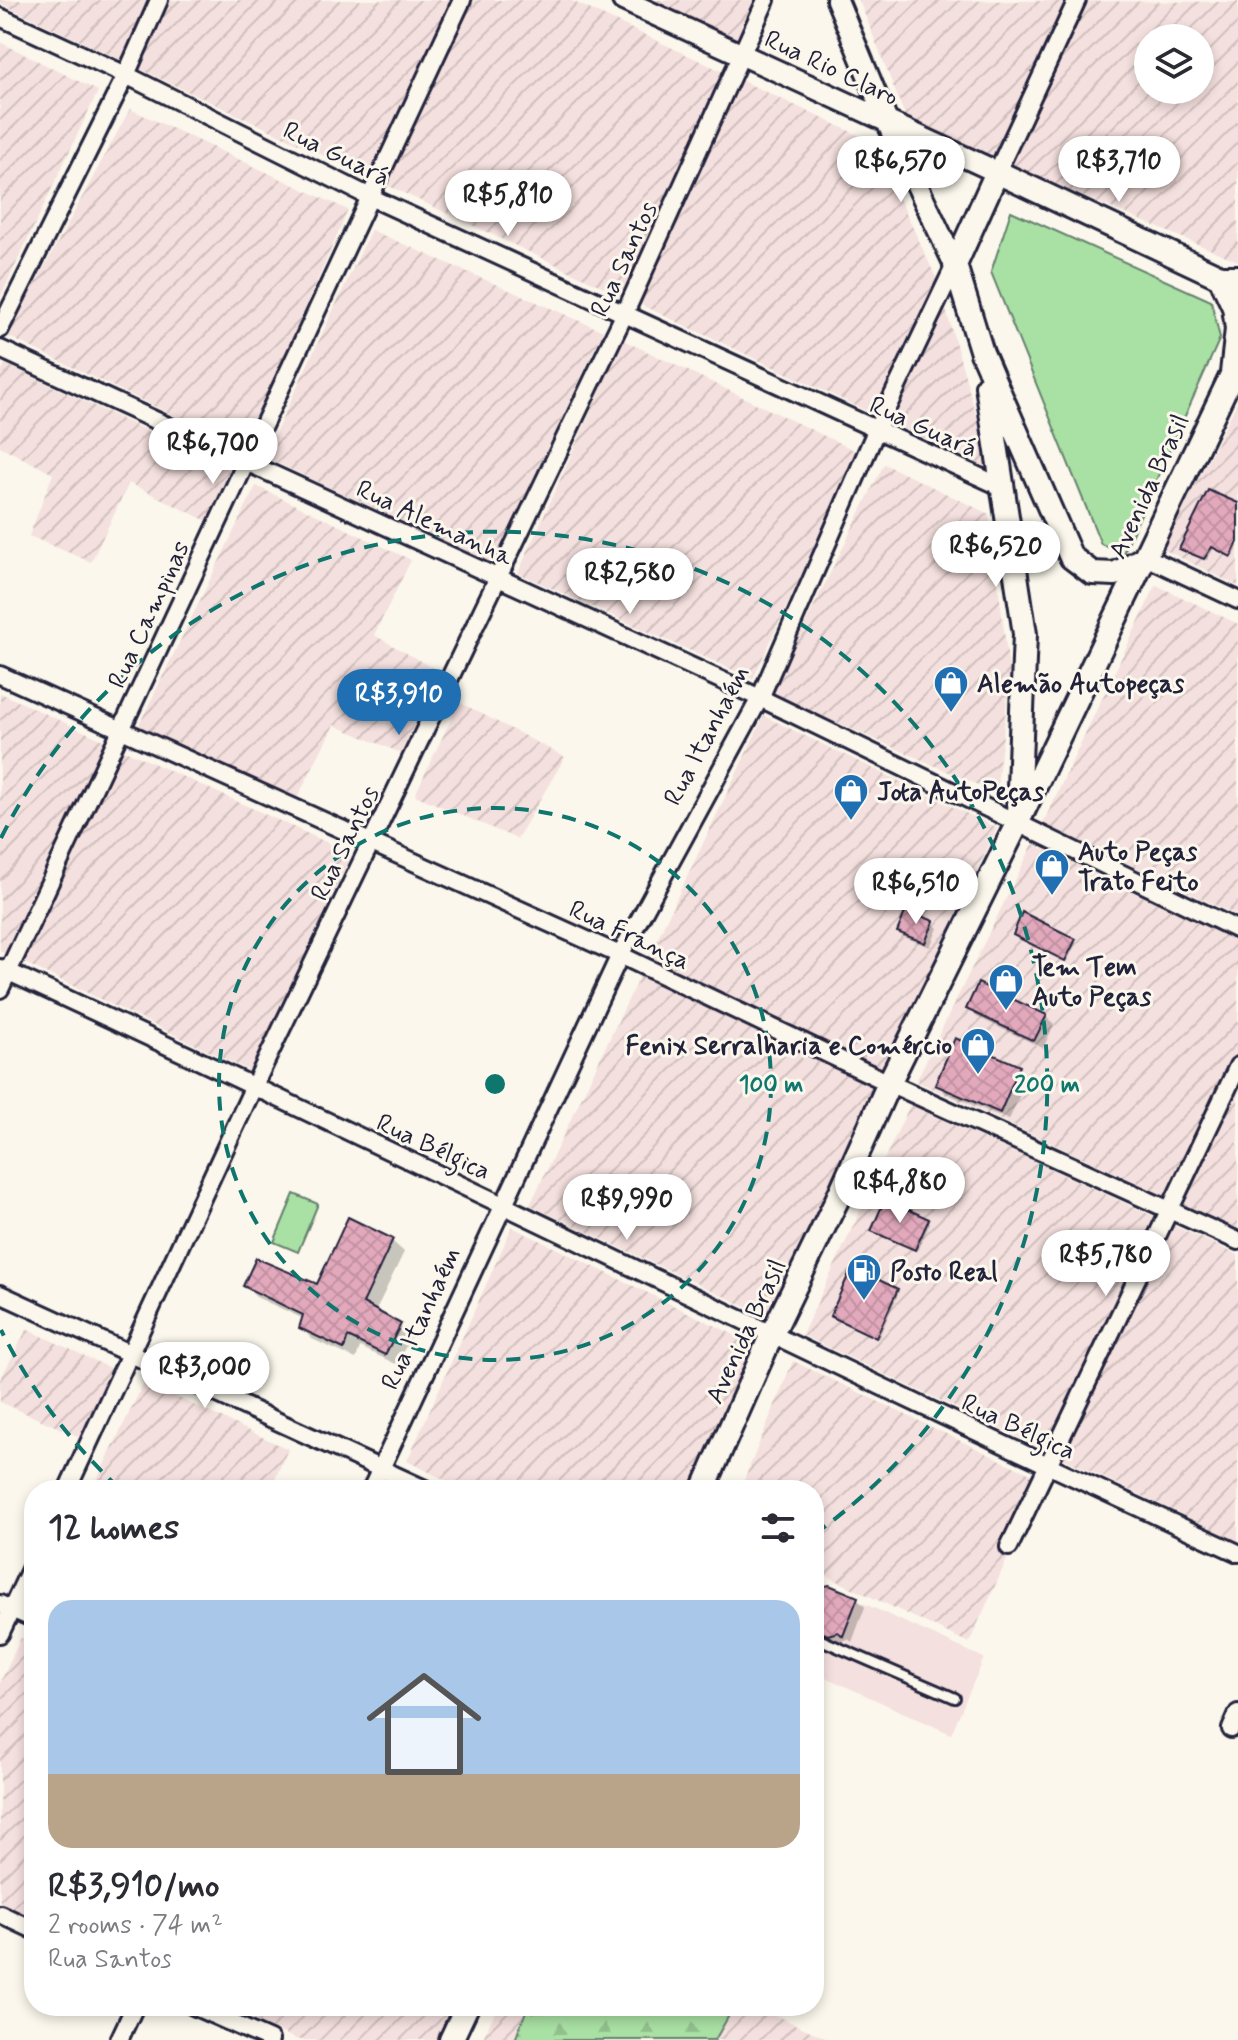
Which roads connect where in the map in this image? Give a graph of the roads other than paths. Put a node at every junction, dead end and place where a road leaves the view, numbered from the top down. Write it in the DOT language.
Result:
graph roads {
  1 [pos="159,0"];
  2 [pos="462,0"];
  3 [pos="623,0"];
  4 [pos="766,0"];
  5 [pos="837,0"];
  6 [pos="1077,0"];
  7 [pos="0,17"];
  8 [pos="742,56"];
  9 [pos="126,75"];
  10 [pos="888,124"];
  11 [pos="997,172"];
  12 [pos="370,197"];
  13 [pos="955,265"];
  14 [pos="1229,277"];
  15 [pos="625,313"];
  16 [pos="0,329"];
  17 [pos="0,349"];
  18 [pos="982,353"];
  19 [pos="1235,367"];
  20 [pos="876,431"];
  21 [pos="247,462"];
  22 [pos="1004,488"];
  23 [pos="1146,557"];
  24 [pos="498,577"];
  25 [pos="1238,600"];
  26 [pos="0,675"];
  27 [pos="760,698"];
  28 [pos="121,728"];
  29 [pos="1017,824"];
  30 [pos="371,842"];
  31 [pos="1238,930"];
  32 [pos="620,955"];
  33 [pos="4,970"];
  34 [pos="0,989"];
  35 [pos="1238,1066"];
  36 [pos="889,1083"];
  37 [pos="253,1088"];
  38 [pos="504,1205"];
  39 [pos="1169,1209"];
  40 [pos="1238,1241"];
  41 [pos="0,1294"];
  42 [pos="772,1334"];
  43 [pos="130,1353"];
  44 [pos="1049,1467"];
  45 [pos="381,1468"];
  46 [pos="72,1480"];
  47 [pos="376,1480"];
  48 [pos="406,1480"];
  49 [pos="707,1480"];
  50 [pos="1009,1547"];
  51 [pos="1238,1553"];
  52 [pos="24,1577"];
  53 [pos="6,1607"];
  54 [pos="0,1634"];
  55 [pos="824,1641"];
  56 [pos="955,1698"];
  57 [pos="0,1914"];
  58 [pos="24,1925"];
  59 [pos="130,2016"];
  60 [pos="216,2016"];
  61 [pos="462,2016"];
  62 [pos="119,2040"];
  63 [pos="270,2040"];
  64 [pos="451,2040"];
  1 -- 9 [label="street"];
  2 -- 12 [label="street, Rua Campinas"];
  3 -- 8 [label="street, Rua Rio Claro"];
  4 -- 8 [label="street, Rua Santos"];
  5 -- 10 [label="street"];
  6 -- 11 [label="street, Rua Itanhaém"];
  7 -- 9 [label="street, Rua Guará"];
  8 -- 10 [label="street, Rua Rio Claro"];
  8 -- 15 [label="street, Rua Santos"];
  9 -- 12 [label="street, Rua Guará"];
  9 -- 16 [label="street"];
  10 -- 11 [label="street, Rua Rio Claro"];
  10 -- 13 [label="street"];
  11 -- 13 [label="main road, Rua Itanhaém"];
  11 -- 14 [label="main road, Rua Rio Claro"];
  12 -- 15 [label="street, Rua Guará"];
  12 -- 21 [label="street, Rua Campinas"];
  13 -- 18 [label="main road"];
  13 -- 20 [label="street, Rua Itanhaém"];
  14 -- 19 [label="main road, Avenida Brasil"];
  15 -- 20 [label="street, Rua Guará"];
  15 -- 24 [label="street, Rua Santos"];
  17 -- 21 [label="street, Rua Alemanha"];
  18 -- 22 [label="main road"];
  18 -- 23 [label="main road"];
  19 -- 23 [label="main road, Avenida Brasil"];
  20 -- 22 [label="street, Rua Guará"];
  20 -- 27 [label="street, Rua Itanhaém"];
  21 -- 24 [label="street, Rua Alemanha"];
  21 -- 28 [label="street, Rua Campinas"];
  22 -- 29 [label="main road"];
  23 -- 25 [label="street"];
  23 -- 29 [label="main road, Avenida Brasil"];
  24 -- 27 [label="street, Rua Alemanha"];
  24 -- 30 [label="street, Rua Santos"];
  26 -- 28 [label="street, Rua França"];
  27 -- 29 [label="street, Rua Alemanha"];
  27 -- 32 [label="street, Rua Itanhaém"];
  28 -- 30 [label="street, Rua França"];
  28 -- 33 [label="street, Rua Campinas"];
  29 -- 31 [label="street, Rua Alemanha"];
  29 -- 36 [label="main road, Avenida Brasil"];
  30 -- 32 [label="street, Rua França"];
  30 -- 37 [label="street, Rua Santos"];
  32 -- 36 [label="street, Rua França"];
  32 -- 38 [label="street, Rua Itanhaém"];
  33 -- 34 [label="street, Rua Campinas"];
  33 -- 37 [label="street, Rua Bélgica"];
  35 -- 39 [label="street"];
  36 -- 39 [label="street, Rua França"];
  36 -- 42 [label="main road, Avenida Brasil"];
  37 -- 38 [label="street, Rua Bélgica"];
  37 -- 43 [label="street, Rua Santos"];
  38 -- 42 [label="street, Rua Bélgica"];
  38 -- 45 [label="street, Rua Itanhaém"];
  39 -- 40 [label="street, Rua França"];
  39 -- 44 [label="street"];
  41 -- 43 [label="street"];
  42 -- 44 [label="street, Rua Bélgica"];
  42 -- 49 [label="main road, Avenida Brasil"];
  43 -- 45 [label="street"];
  43 -- 46 [label="street, Rua Santos"];
  44 -- 50 [label="street"];
  44 -- 51 [label="street, Rua Bélgica"];
  45 -- 47 [label="street, Rua Itanhaém"];
  45 -- 48 [label="street"];
  52 -- 53 [label="street"];
  53 -- 54 [label="street"];
  55 -- 56 [label="lane"];
  57 -- 58 [label="street"];
  59 -- 62 [label="street"];
  60 -- 63 [label="street"];
  61 -- 64 [label="main road"];
}
